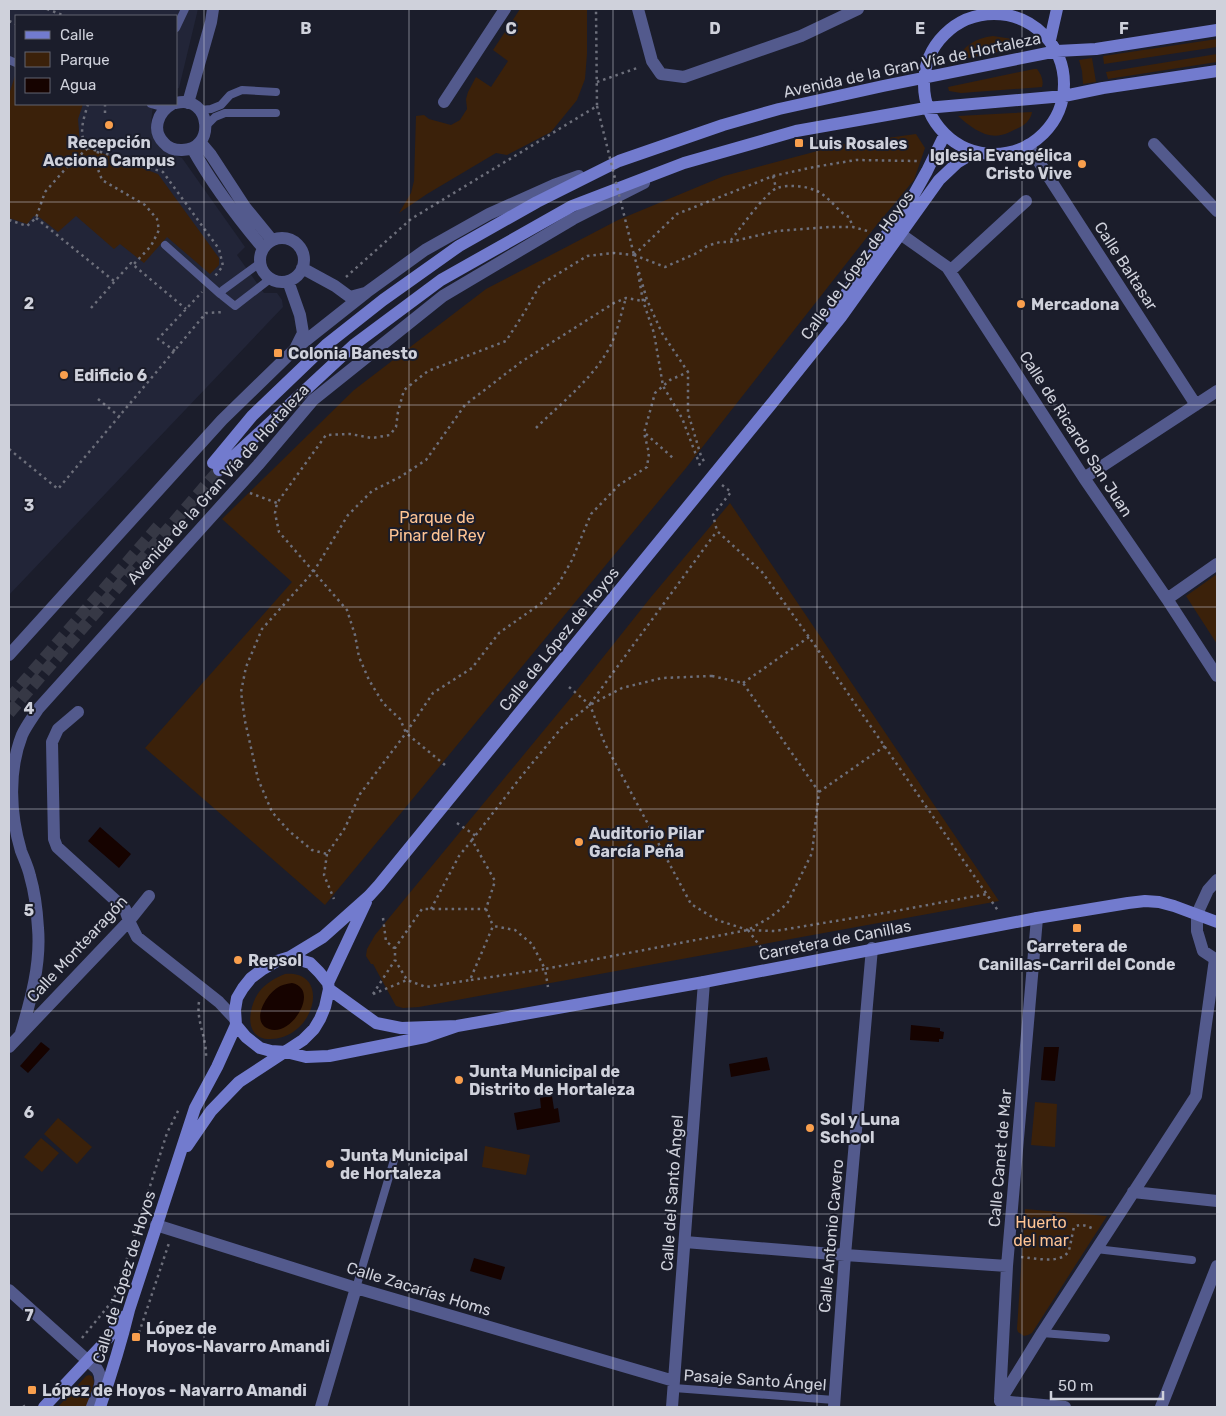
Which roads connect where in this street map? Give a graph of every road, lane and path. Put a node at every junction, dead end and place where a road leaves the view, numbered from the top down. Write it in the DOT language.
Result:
graph roads {
  1 [pos="47,9"];
  2 [pos="185,9"];
  3 [pos="213,9"];
  4 [pos="505,9"];
  5 [pos="596,9"];
  6 [pos="638,9"];
  7 [pos="858,9"];
  8 [pos="1027,9"];
  9 [pos="1057,9"];
  10 [pos="62,15"];
  11 [pos="1015,16"];
  12 [pos="178,24"];
  13 [pos="1217,30"];
  14 [pos="1050,40"];
  15 [pos="1057,51"];
  16 [pos="645,65"];
  17 [pos="1217,71"];
  18 [pos="921,78"];
  19 [pos="597,82"];
  20 [pos="276,92"];
  21 [pos="1064,96"];
  22 [pos="178,97"];
  23 [pos="444,102"];
  24 [pos="88,105"];
  25 [pos="105,105"];
  26 [pos="174,105"];
  27 [pos="178,105"];
  28 [pos="597,106"];
  29 [pos="926,108"];
  30 [pos="200,110"];
  31 [pos="105,113"];
  32 [pos="276,113"];
  33 [pos="206,126"];
  34 [pos="944,136"];
  35 [pos="1154,144"];
  36 [pos="196,145"];
  37 [pos="1028,145"];
  38 [pos="88,148"];
  39 [pos="98,151"];
  40 [pos="973,153"];
  41 [pos="619,161"];
  42 [pos="923,161"];
  43 [pos="684,163"];
  44 [pos="773,176"];
  45 [pos="776,188"];
  46 [pos="1026,201"];
  47 [pos="1217,211"];
  48 [pos="36,218"];
  49 [pos="9,220"];
  50 [pos="853,227"];
  51 [pos="896,231"];
  52 [pos="871,232"];
  53 [pos="730,242"];
  54 [pos="268,244"];
  55 [pos="165,245"];
  56 [pos="634,255"];
  57 [pos="260,263"];
  58 [pos="134,265"];
  59 [pos="302,268"];
  60 [pos="950,272"];
  61 [pos="270,279"];
  62 [pos="114,281"];
  63 [pos="288,281"];
  64 [pos="208,283"];
  65 [pos="335,286"];
  66 [pos="367,292"];
  67 [pos="220,294"];
  68 [pos="626,298"];
  69 [pos="645,300"];
  70 [pos="91,308"];
  71 [pos="186,308"];
  72 [pos="224,312"];
  73 [pos="295,349"];
  74 [pos="175,352"];
  75 [pos="688,372"];
  76 [pos="663,386"];
  77 [pos="1217,391"];
  78 [pos="98,399"];
  79 [pos="1196,405"];
  80 [pos="120,417"];
  81 [pos="536,428"];
  82 [pos="644,433"];
  83 [pos="9,449"];
  84 [pos="673,458"];
  85 [pos="1084,478"];
  86 [pos="710,479"];
  87 [pos="243,491"];
  88 [pos="277,503"];
  89 [pos="717,531"];
  90 [pos="1217,564"];
  91 [pos="314,571"];
  92 [pos="1167,599"];
  93 [pos="809,637"];
  94 [pos="9,655"];
  95 [pos="1217,676"];
  96 [pos="743,683"];
  97 [pos="569,686"];
  98 [pos="590,705"];
  99 [pos="78,712"];
  100 [pos="406,734"];
  101 [pos="885,746"];
  102 [pos="445,764"];
  103 [pos="820,792"];
  104 [pos="457,823"];
  105 [pos="476,836"];
  106 [pos="472,840"];
  107 [pos="327,854"];
  108 [pos="1217,880"];
  109 [pos="987,894"];
  110 [pos="149,896"];
  111 [pos="369,896"];
  112 [pos="334,900"];
  113 [pos="432,909"];
  114 [pos="486,909"];
  115 [pos="1197,914"];
  116 [pos="382,918"];
  117 [pos="1037,918"];
  118 [pos="128,921"];
  119 [pos="1217,922"];
  120 [pos="1007,923"];
  121 [pos="493,926"];
  122 [pos="748,930"];
  123 [pos="395,948"];
  124 [pos="872,948"];
  125 [pos="290,957"];
  126 [pos="1216,959"];
  127 [pos="395,960"];
  128 [pos="775,968"];
  129 [pos="545,969"];
  130 [pos="407,980"];
  131 [pos="470,980"];
  132 [pos="704,982"];
  133 [pos="329,986"];
  134 [pos="548,987"];
  135 [pos="199,1001"];
  136 [pos="1213,1004"];
  137 [pos="235,1022"];
  138 [pos="457,1026"];
  139 [pos="21,1033"];
  140 [pos="9,1047"];
  141 [pos="286,1052"];
  142 [pos="204,1062"];
  143 [pos="181,1105"];
  144 [pos="179,1156"];
  145 [pos="394,1160"];
  146 [pos="1133,1192"];
  147 [pos="1217,1201"];
  148 [pos="156,1225"];
  149 [pos="1100,1232"];
  150 [pos="175,1240"];
  151 [pos="685,1242"];
  152 [pos="1096,1249"];
  153 [pos="845,1255"];
  154 [pos="1018,1256"];
  155 [pos="1192,1260"];
  156 [pos="1007,1266"];
  157 [pos="1217,1266"];
  158 [pos="356,1288"];
  159 [pos="9,1290"];
  160 [pos="129,1310"];
  161 [pos="1042,1333"];
  162 [pos="1106,1338"];
  163 [pos="136,1343"];
  164 [pos="72,1345"];
  165 [pos="1003,1351"];
  166 [pos="88,1360"];
  167 [pos="1024,1362"];
  168 [pos="674,1385"];
  169 [pos="834,1404"];
  170 [pos="1000,1404"];
  171 [pos="23,1407"];
  172 [pos="28,1407"];
  173 [pos="44,1407"];
  174 [pos="92,1407"];
  175 [pos="100,1407"];
  176 [pos="321,1407"];
  177 [pos="672,1407"];
  178 [pos="1065,1407"];
  179 [pos="1161,1407"];
  1 -- 10 [label="path"];
  2 -- 12 [label="lane"];
  3 -- 22 [label="street"];
  4 -- 23 [label="street"];
  5 -- 19 [label="path"];
  6 -- 7 [label="street"];
  8 -- 11 [label="street"];
  9 -- 14 [label="street"];
  11 -- 14 [label="street"];
  11 -- 18 [label="street"];
  13 -- 15 [label="street, Avenida de la Gran Vía de Hortaleza"];
  14 -- 15 [label="street"];
  15 -- 18 [label="street, Avenida de la Gran Vía de Hortaleza"];
  15 -- 21 [label="street"];
  16 -- 19 [label="path"];
  17 -- 21 [label="street, Avenida de la Gran Vía de Hortaleza"];
  18 -- 29 [label="street"];
  18 -- 41 [label="street, Avenida de la Gran Vía de Hortaleza"];
  19 -- 28 [label="path"];
  20 -- 30 [label="lane"];
  21 -- 29 [label="street, Avenida de la Gran Vía de Hortaleza"];
  21 -- 37 [label="street"];
  24 -- 38 [label="path"];
  25 -- 31 [label="path"];
  26 -- 36 [label="street"];
  27 -- 30 [label="street"];
  28 -- 56 [label="path, bridge"];
  28 -- 65 [label="path"];
  29 -- 34 [label="street"];
  29 -- 43 [label="street, Avenida de la Gran Vía de Hortaleza"];
  30 -- 33 [label="street"];
  32 -- 33 [label="lane"];
  33 -- 36 [label="street"];
  34 -- 40 [label="street"];
  34 -- 51 [label="street, Calle de López de Hoyos"];
  35 -- 47 [label="street"];
  36 -- 54 [label="street"];
  37 -- 40 [label="street"];
  37 -- 79 [label="street, Calle Baltasar"];
  38 -- 39 [label="path"];
  38 -- 48 [label="path"];
  39 -- 58 [label="path"];
  39 -- 64 [label="path"];
  40 -- 51 [label="street, Calle de López de Hoyos"];
  41 -- 43 [label="street, Avenida de la Gran Vía de Hortaleza"];
  41 -- 66 [label="street, Avenida de la Gran Vía de Hortaleza"];
  42 -- 44 [label="path"];
  43 -- 139 [label="street, Avenida de la Gran Vía de Hortaleza"];
  44 -- 45 [label="path"];
  44 -- 56 [label="path"];
  45 -- 50 [label="path"];
  45 -- 53 [label="path"];
  46 -- 60 [label="street"];
  48 -- 49 [label="path"];
  48 -- 62 [label="path"];
  50 -- 52 [label="path"];
  50 -- 53 [label="path"];
  51 -- 60 [label="street, Calle de Ricardo San Juan"];
  51 -- 86 [label="street, Calle de López de Hoyos"];
  53 -- 56 [label="path"];
  54 -- 57 [label="street"];
  54 -- 59 [label="street"];
  55 -- 64 [label="lane"];
  56 -- 69 [label="path"];
  56 -- 88 [label="path"];
  57 -- 61 [label="street"];
  57 -- 67 [label="lane"];
  58 -- 62 [label="path"];
  58 -- 71 [label="path"];
  59 -- 63 [label="street"];
  59 -- 65 [label="street"];
  60 -- 85 [label="street, Calle de Ricardo San Juan"];
  61 -- 63 [label="street"];
  61 -- 67 [label="lane"];
  62 -- 70 [label="path"];
  63 -- 73 [label="street, Avenida de la Gran Vía de Hortaleza"];
  64 -- 67 [label="lane"];
  64 -- 71 [label="path"];
  65 -- 66 [label="street"];
  66 -- 73 [label="street, Avenida de la Gran Vía de Hortaleza"];
  68 -- 69 [label="path"];
  68 -- 81 [label="path"];
  68 -- 91 [label="path"];
  69 -- 75 [label="path"];
  69 -- 76 [label="path"];
  71 -- 74 [label="path"];
  72 -- 74 [label="path"];
  73 -- 94 [label="street, Avenida de la Gran Vía de Hortaleza"];
  74 -- 80 [label="path"];
  75 -- 76 [label="path"];
  75 -- 86 [label="path"];
  76 -- 82 [label="path"];
  76 -- 86 [label="path"];
  77 -- 79 [label="street"];
  78 -- 80 [label="path"];
  79 -- 85 [label="street"];
  80 -- 83 [label="path"];
  82 -- 84 [label="path"];
  82 -- 100 [label="path"];
  85 -- 92 [label="street, Calle de Ricardo San Juan"];
  86 -- 89 [label="path"];
  86 -- 111 [label="street, Calle de López de Hoyos"];
  87 -- 88 [label="path"];
  88 -- 91 [label="path"];
  89 -- 93 [label="path"];
  89 -- 98 [label="path"];
  90 -- 92 [label="street"];
  91 -- 100 [label="path"];
  91 -- 107 [label="path"];
  92 -- 95 [label="street, Calle de Ricardo San Juan"];
  93 -- 96 [label="path"];
  93 -- 101 [label="path"];
  96 -- 98 [label="path"];
  96 -- 103 [label="path"];
  97 -- 98 [label="path"];
  98 -- 105 [label="path"];
  98 -- 122 [label="path"];
  99 -- 118 [label="street"];
  100 -- 102 [label="path"];
  100 -- 107 [label="path"];
  101 -- 103 [label="path"];
  101 -- 109 [label="path"];
  103 -- 122 [label="path"];
  104 -- 105 [label="path"];
  105 -- 106 [label="path"];
  106 -- 113 [label="path"];
  106 -- 114 [label="path"];
  107 -- 112 [label="path"];
  108 -- 115 [label="street"];
  109 -- 120 [label="path"];
  109 -- 122 [label="path"];
  110 -- 118 [label="street, Calle Montearagón"];
  111 -- 125 [label="street, Calle de López de Hoyos"];
  111 -- 133 [label="street, Calle de López de Hoyos"];
  113 -- 114 [label="path"];
  113 -- 123 [label="path"];
  114 -- 121 [label="path"];
  115 -- 117 [label="street, Carretera de Canillas"];
  115 -- 119 [label="street, Carretera de Canillas"];
  115 -- 126 [label="street"];
  116 -- 123 [label="path"];
  117 -- 120 [label="street, Carretera de Canillas"];
  117 -- 156 [label="street, Calle Canet de Mar"];
  118 -- 137 [label="street"];
  118 -- 139 [label="street, Calle Montearagón"];
  120 -- 124 [label="street, Carretera de Canillas"];
  121 -- 129 [label="path"];
  121 -- 131 [label="path"];
  122 -- 128 [label="path"];
  122 -- 129 [label="path"];
  123 -- 127 [label="path"];
  124 -- 128 [label="street, Carretera de Canillas"];
  124 -- 153 [label="street, Calle Antonio Cavero"];
  125 -- 133 [label="street"];
  125 -- 137 [label="street"];
  126 -- 136 [label="street"];
  127 -- 130 [label="path"];
  127 -- 130 [label="path"];
  128 -- 132 [label="street, Carretera de Canillas"];
  129 -- 131 [label="path"];
  129 -- 134 [label="path"];
  130 -- 131 [label="path"];
  132 -- 138 [label="street, Carretera de Canillas"];
  132 -- 151 [label="street, Calle del Santo Ángel"];
  133 -- 138 [label="street, Carretera de Canillas"];
  133 -- 141 [label="street"];
  135 -- 142 [label="path"];
  136 -- 146 [label="street"];
  137 -- 141 [label="street"];
  137 -- 144 [label="street, Calle de López de Hoyos"];
  138 -- 141 [label="street, Carretera de Canillas"];
  139 -- 140 [label="street, Calle Montearagón"];
  141 -- 144 [label="street, Calle de López de Hoyos"];
  143 -- 164 [label="path"];
  144 -- 148 [label="street, Calle de López de Hoyos"];
  145 -- 158 [label="lane"];
  146 -- 147 [label="street"];
  146 -- 152 [label="street"];
  148 -- 158 [label="street, Calle Zacarías Homs"];
  148 -- 160 [label="street, Calle de López de Hoyos"];
  149 -- 154 [label="path"];
  150 -- 163 [label="path"];
  151 -- 153 [label="street"];
  151 -- 168 [label="street, Calle del Santo Ángel"];
  152 -- 155 [label="lane"];
  152 -- 161 [label="street"];
  153 -- 156 [label="street"];
  153 -- 169 [label="street, Calle Antonio Cavero"];
  156 -- 165 [label="street, Calle Canet de Mar"];
  157 -- 179 [label="street"];
  158 -- 168 [label="street, Calle Zacarías Homs"];
  158 -- 176 [label="street"];
  159 -- 164 [label="street"];
  160 -- 166 [label="street"];
  160 -- 175 [label="street, Calle de López de Hoyos"];
  161 -- 162 [label="lane"];
  161 -- 167 [label="street"];
  164 -- 166 [label="street"];
  165 -- 167 [label="street"];
  165 -- 170 [label="street, Calle Canet de Mar"];
  166 -- 173 [label="street"];
  166 -- 174 [label="street, Calle de López de Hoyos"];
  167 -- 170 [label="street"];
  168 -- 169 [label="lane, Pasaje Santo Ángel"];
  168 -- 177 [label="street, Calle del Santo Ángel"];
  170 -- 178 [label="street"];
  171 -- 172 [label="path"];
}
